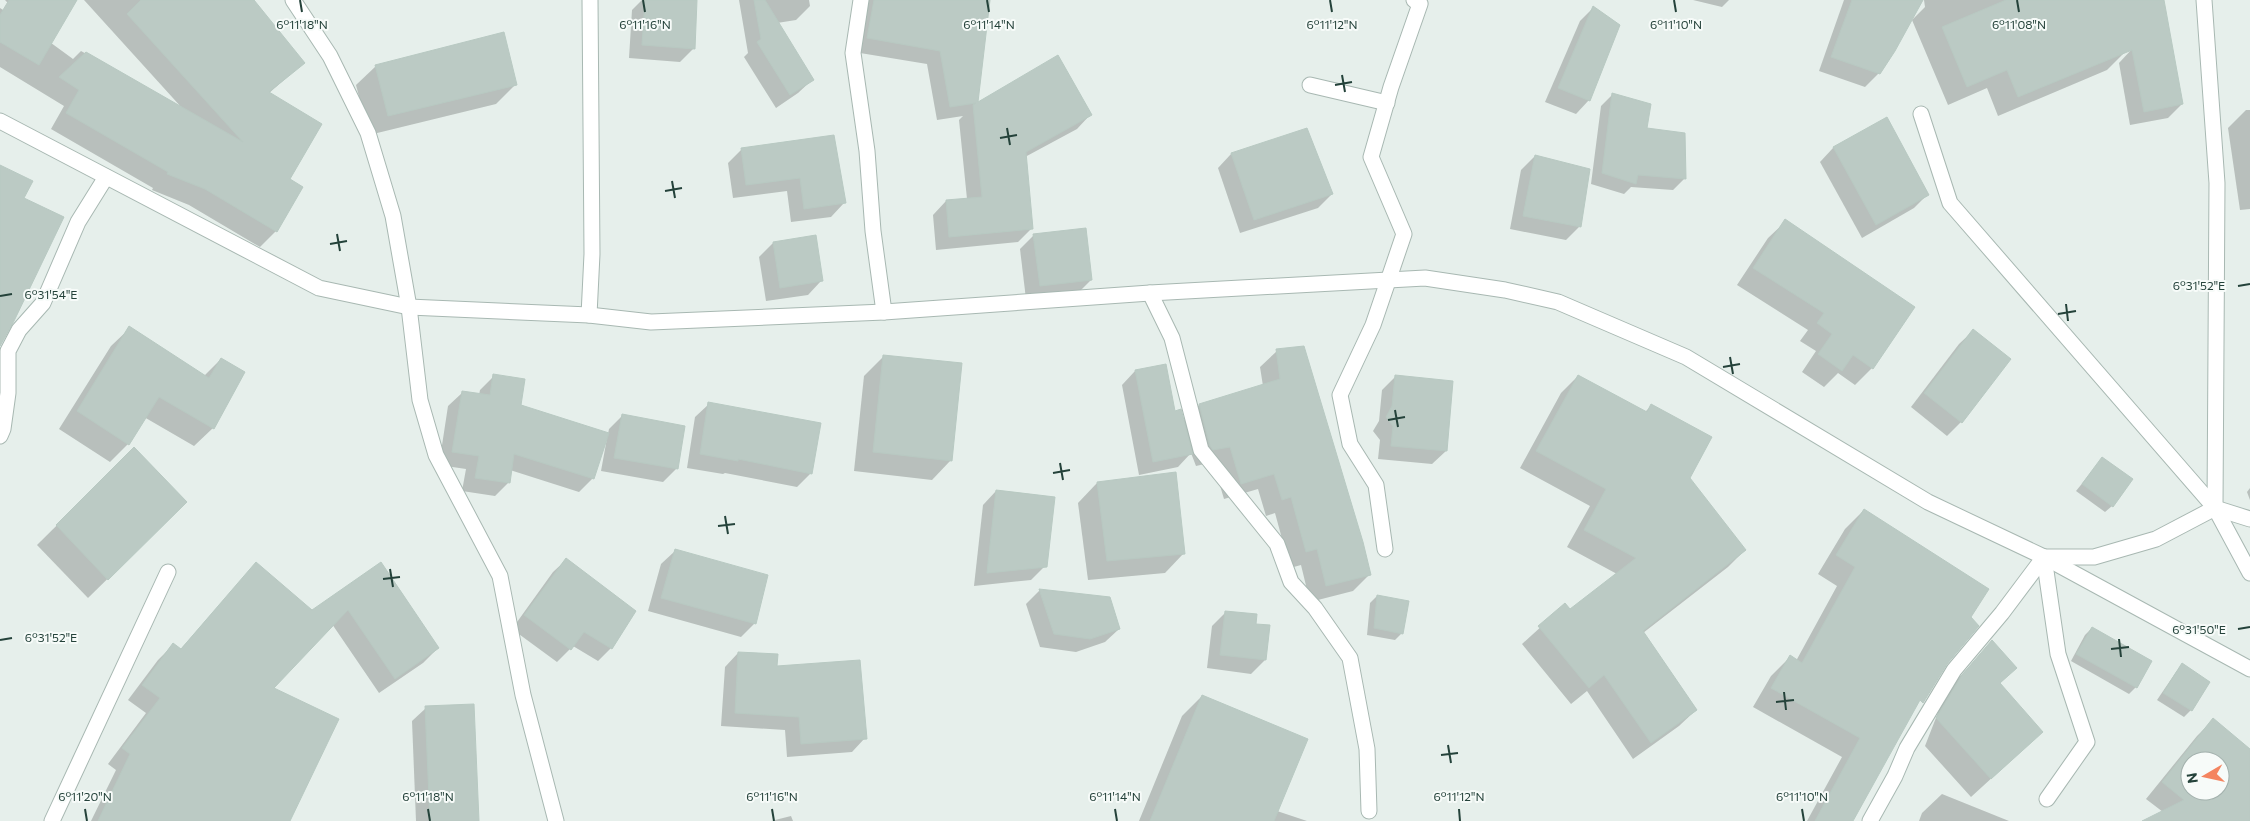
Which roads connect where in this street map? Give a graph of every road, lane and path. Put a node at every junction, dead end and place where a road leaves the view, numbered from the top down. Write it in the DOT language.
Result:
graph roads {
  1 [pos="293,0"];
  2 [pos="590,0"];
  3 [pos="861,0"];
  4 [pos="1414,0"];
  5 [pos="2204,0"];
  6 [pos="1310,85"];
  7 [pos="1387,103"];
  8 [pos="1921,114"];
  9 [pos="0,121"];
  10 [pos="106,177"];
  11 [pos="1388,280"];
  12 [pos="1150,293"];
  13 [pos="409,307"];
  14 [pos="884,312"];
  15 [pos="589,315"];
  16 [pos="0,436"];
  17 [pos="2215,508"];
  18 [pos="2250,519"];
  19 [pos="1385,549"];
  20 [pos="2044,557"];
  21 [pos="168,572"];
  22 [pos="2250,573"];
  23 [pos="2250,669"];
  24 [pos="2046,798"];
  25 [pos="1369,811"];
  26 [pos="52,821"];
  27 [pos="556,821"];
  28 [pos="1870,821"];
  1 -- 13 [label="street"];
  2 -- 15 [label="street"];
  3 -- 14 [label="street"];
  4 -- 7 [label="street"];
  5 -- 17 [label="street"];
  6 -- 7 [label="street"];
  7 -- 11 [label="street"];
  8 -- 17 [label="street"];
  9 -- 10 [label="street"];
  10 -- 13 [label="street"];
  10 -- 16 [label="street"];
  11 -- 12 [label="street"];
  11 -- 19 [label="street"];
  11 -- 20 [label="street"];
  12 -- 14 [label="street"];
  12 -- 25 [label="street"];
  13 -- 15 [label="street"];
  13 -- 27 [label="street"];
  14 -- 15 [label="street"];
  17 -- 18 [label="street"];
  17 -- 20 [label="street"];
  17 -- 22 [label="street"];
  20 -- 23 [label="street"];
  20 -- 24 [label="street"];
  20 -- 28 [label="street"];
  21 -- 26 [label="street"];
}
